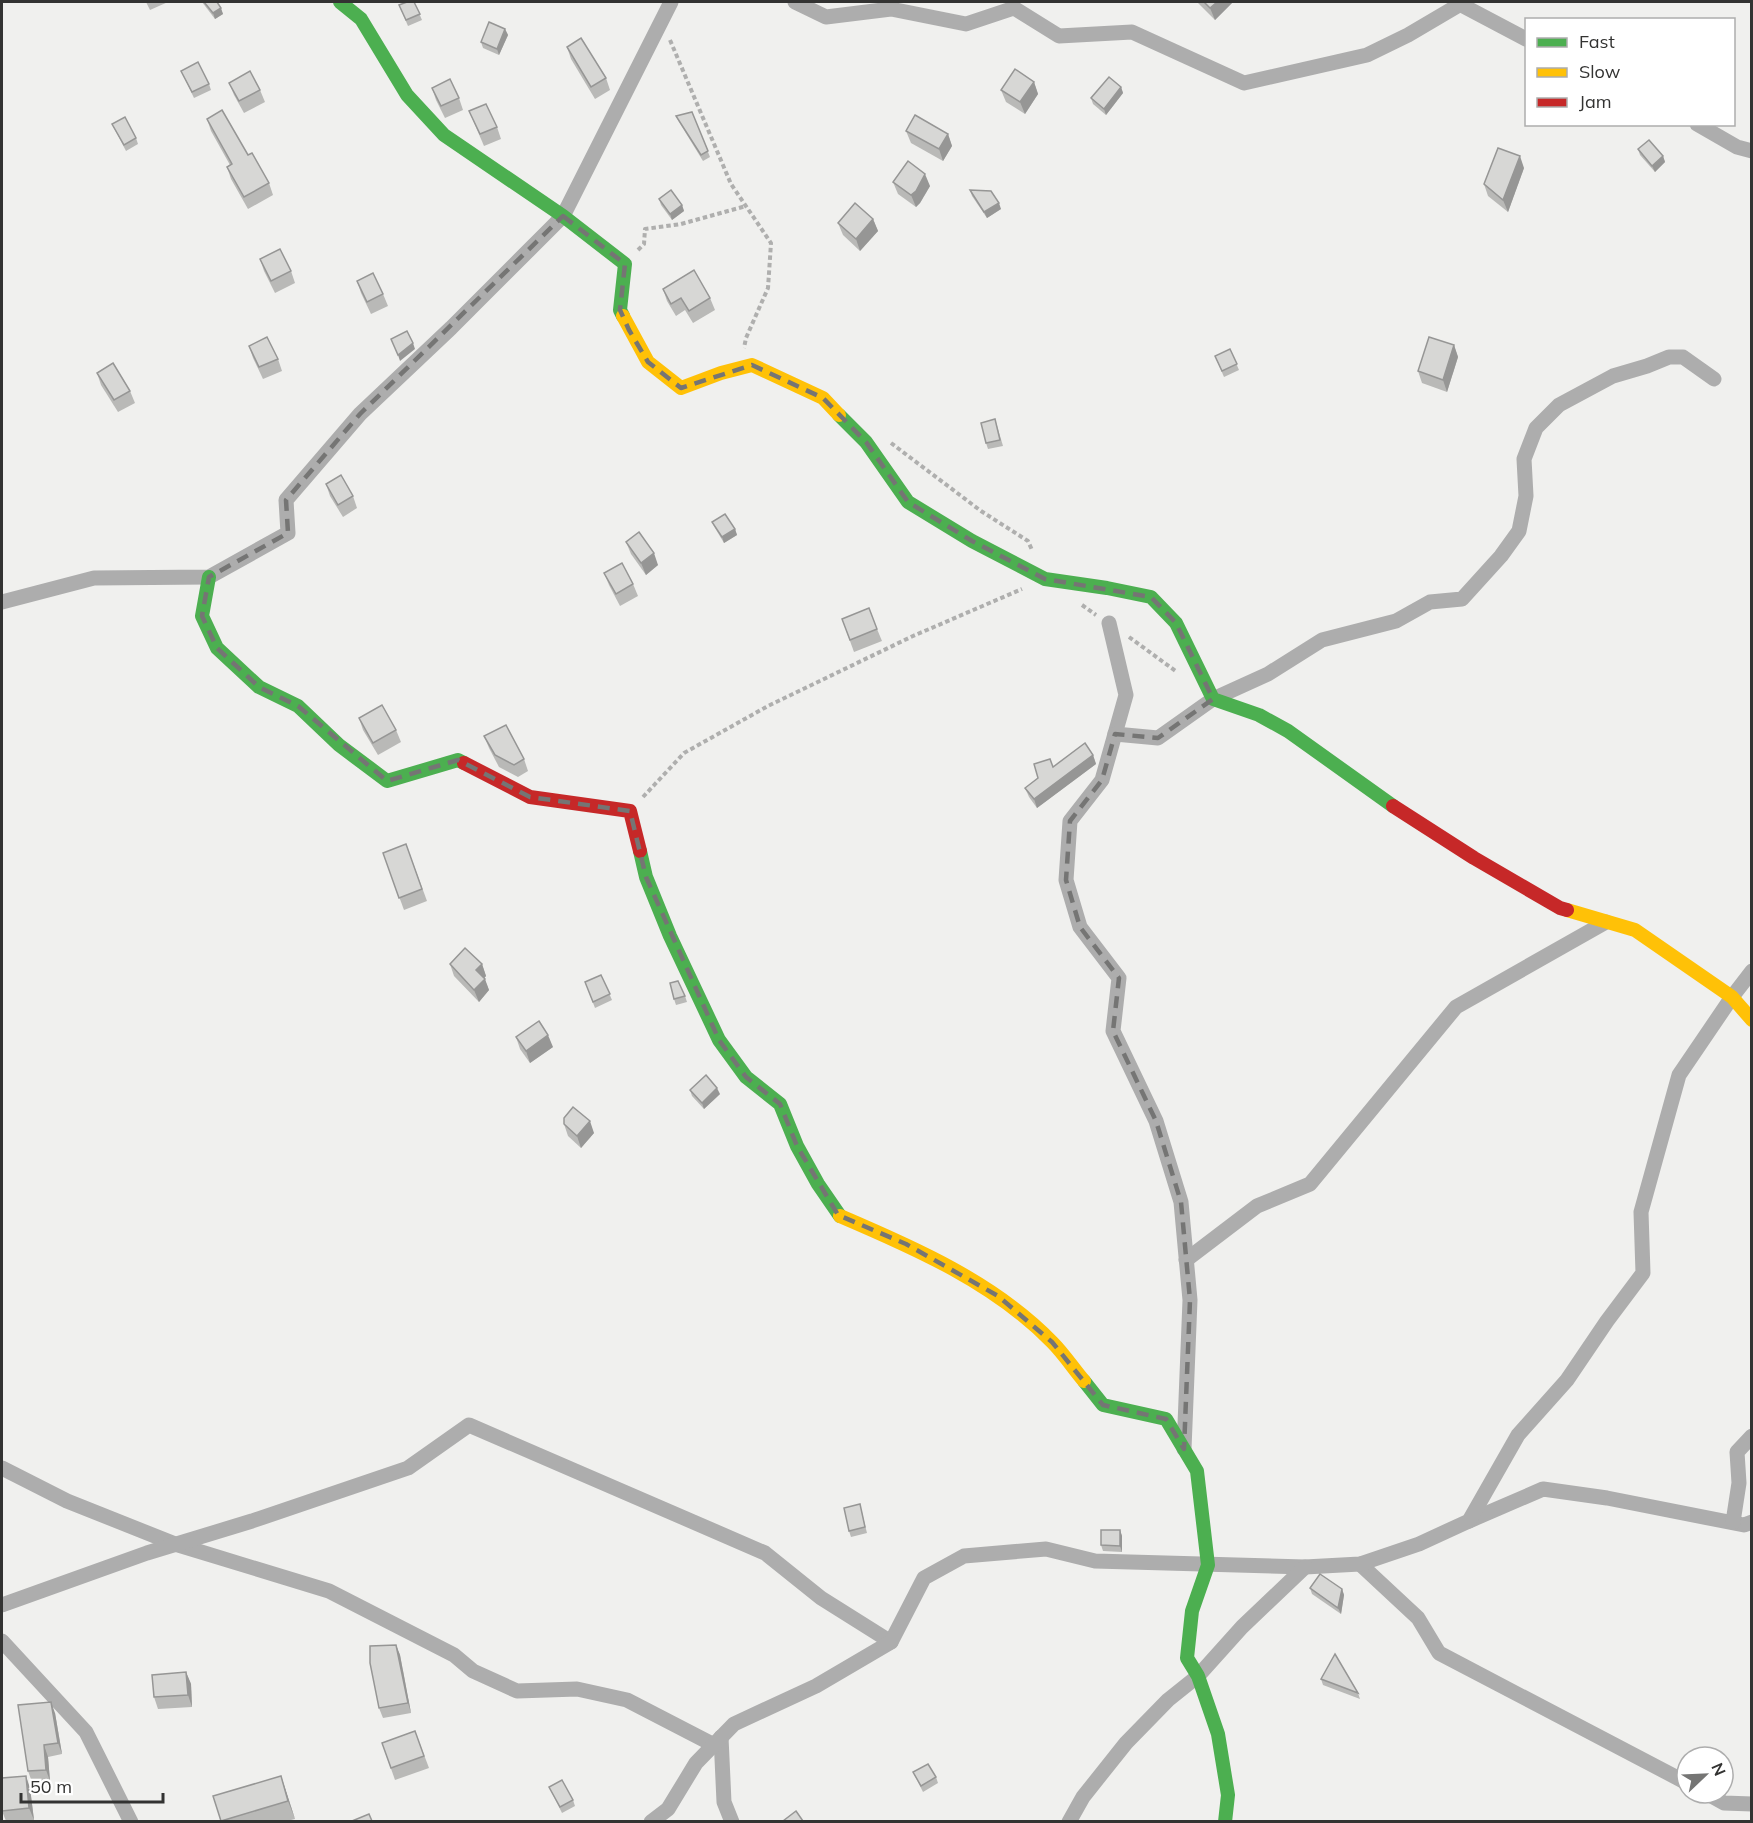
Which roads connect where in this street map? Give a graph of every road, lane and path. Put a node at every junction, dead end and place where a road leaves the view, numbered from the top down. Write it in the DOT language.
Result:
graph roads {
  1 [pos="340,2"];
  2 [pos="671,2"];
  3 [pos="795,2"];
  4 [pos="1460,2"];
  5 [pos="662,20"];
  6 [pos="1525,38"];
  7 [pos="1700,126"];
  8 [pos="1752,150"];
  9 [pos="746,206"];
  10 [pos="563,216"];
  11 [pos="625,264"];
  12 [pos="741,368"];
  13 [pos="1714,379"];
  14 [pos="889,441"];
  15 [pos="209,577"];
  16 [pos="1045,579"];
  17 [pos="2,602"];
  18 [pos="1081,604"];
  19 [pos="1109,623"];
  20 [pos="1186,679"];
  21 [pos="1213,699"];
  22 [pos="1115,734"];
  23 [pos="630,811"];
  24 [pos="1606,921"];
  25 [pos="1752,971"];
  26 [pos="1732,997"];
  27 [pos="1752,1020"];
  28 [pos="1186,1260"];
  29 [pos="1752,1436"];
  30 [pos="1184,1449"];
  31 [pos="2,1468"];
  32 [pos="1469,1521"];
  33 [pos="1733,1522"];
  34 [pos="1752,1522"];
  35 [pos="175,1544"];
  36 [pos="1208,1564"];
  37 [pos="1360,1564"];
  38 [pos="1305,1567"];
  39 [pos="2,1605"];
  40 [pos="2,1641"];
  41 [pos="891,1642"];
  42 [pos="1198,1676"];
  43 [pos="718,1741"];
  44 [pos="1675,1777"];
  45 [pos="1735,1803"];
  46 [pos="1752,1804"];
  47 [pos="131,1821"];
  48 [pos="651,1821"];
  49 [pos="732,1821"];
  50 [pos="1069,1821"];
  51 [pos="1225,1821"];
  1 -- 10 [label="street"];
  2 -- 5 [label="street"];
  3 -- 4 [label="street"];
  4 -- 6 [label="street"];
  5 -- 9 [label="path"];
  5 -- 10 [label="street"];
  7 -- 8 [label="street"];
  9 -- 11 [label="path"];
  9 -- 12 [label="path"];
  10 -- 11 [label="street"];
  10 -- 15 [label="street"];
  11 -- 12 [label="street"];
  12 -- 16 [label="street"];
  13 -- 21 [label="street"];
  14 -- 16 [label="path"];
  15 -- 17 [label="street"];
  15 -- 23 [label="street"];
  16 -- 21 [label="street"];
  16 -- 23 [label="path"];
  18 -- 19 [label="path"];
  19 -- 20 [label="path"];
  19 -- 22 [label="street"];
  21 -- 22 [label="street"];
  21 -- 24 [label="street"];
  22 -- 28 [label="street"];
  23 -- 30 [label="street"];
  24 -- 26 [label="street"];
  24 -- 28 [label="street"];
  25 -- 26 [label="street"];
  26 -- 27 [label="street"];
  26 -- 32 [label="street"];
  28 -- 30 [label="street"];
  29 -- 33 [label="street"];
  30 -- 36 [label="street"];
  31 -- 35 [label="street"];
  32 -- 33 [label="street"];
  32 -- 37 [label="street"];
  33 -- 34 [label="street"];
  35 -- 39 [label="street"];
  35 -- 41 [label="street"];
  35 -- 43 [label="street"];
  36 -- 38 [label="street"];
  36 -- 41 [label="street"];
  36 -- 42 [label="street"];
  37 -- 38 [label="street"];
  37 -- 44 [label="street"];
  38 -- 42 [label="street"];
  40 -- 47 [label="street"];
  41 -- 43 [label="street"];
  42 -- 50 [label="street"];
  42 -- 51 [label="street"];
  43 -- 48 [label="street"];
  43 -- 49 [label="street"];
  45 -- 46 [label="street"];
}
